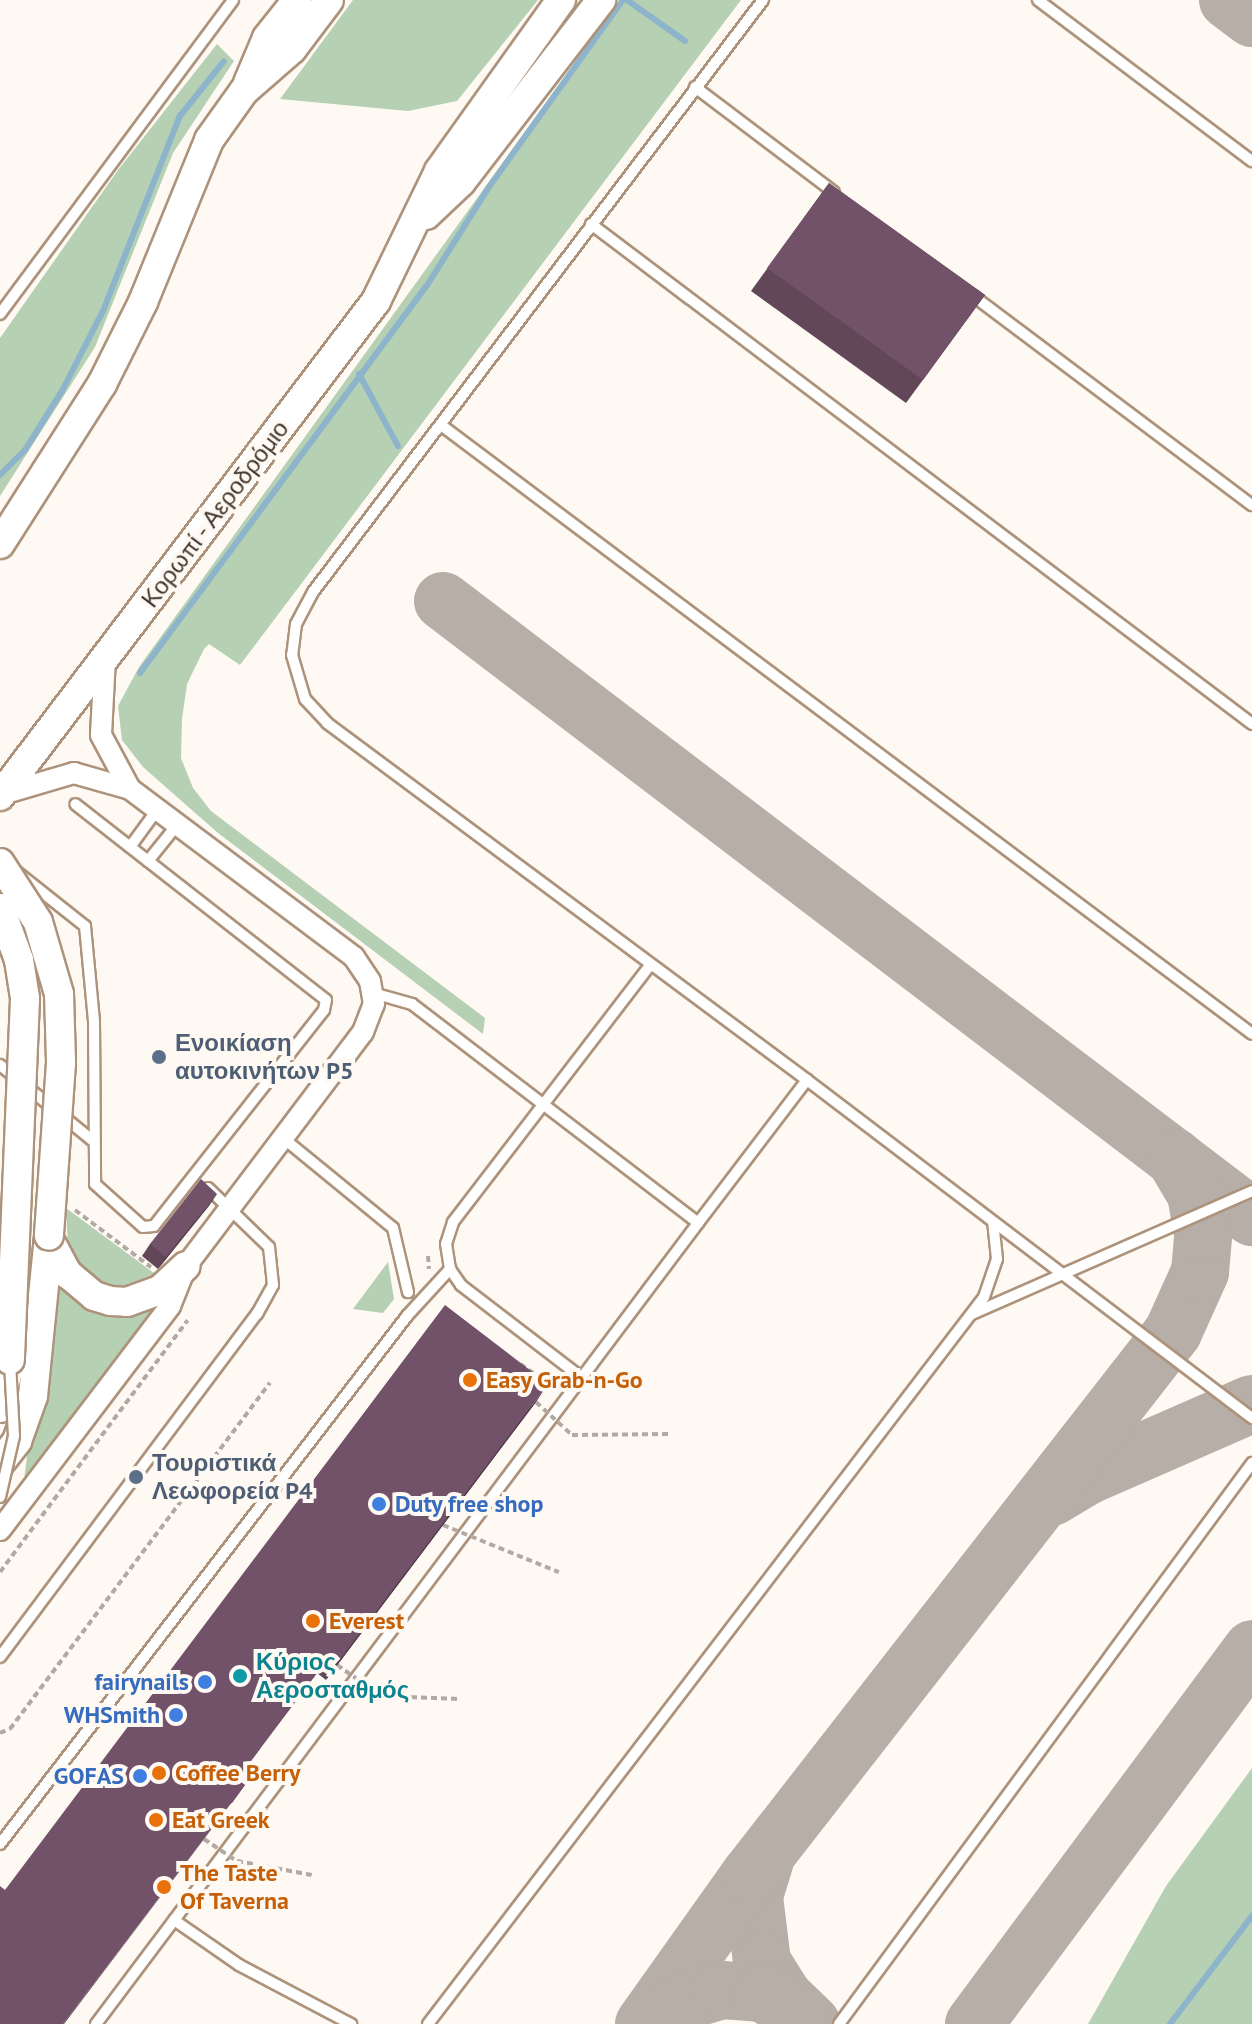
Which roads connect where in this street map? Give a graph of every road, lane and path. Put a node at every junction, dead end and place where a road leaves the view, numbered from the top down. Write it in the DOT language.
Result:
graph roads {
  1 [pos="297,0"];
  2 [pos="329,0"];
  3 [pos="561,0"];
  4 [pos="601,0"];
  5 [pos="763,0"];
  6 [pos="1038,0"];
  7 [pos="230,1"];
  8 [pos="695,87"];
  9 [pos="244,91"];
  10 [pos="1252,161"];
  11 [pos="847,201"];
  12 [pos="417,223"];
  13 [pos="591,224"];
  14 [pos="961,287"];
  15 [pos="0,314"];
  16 [pos="441,425"];
  17 [pos="1252,505"];
  18 [pos="0,544"];
  19 [pos="105,657"];
  20 [pos="1252,724"];
  21 [pos="130,789"];
  22 [pos="1,795"];
  23 [pos="75,804"];
  24 [pos="157,810"];
  25 [pos="177,825"];
  26 [pos="130,847"];
  27 [pos="148,861"];
  28 [pos="0,863"];
  29 [pos="0,872"];
  30 [pos="0,908"];
  31 [pos="650,965"];
  32 [pos="373,993"];
  33 [pos="1252,1034"];
  34 [pos="0,1065"];
  35 [pos="807,1080"];
  36 [pos="546,1103"];
  37 [pos="283,1138"];
  38 [pos="92,1140"];
  39 [pos="194,1175"];
  40 [pos="1252,1191"];
  41 [pos="230,1207"];
  42 [pos="993,1222"];
  43 [pos="698,1223"];
  44 [pos="49,1238"];
  45 [pos="186,1266"];
  46 [pos="450,1269"];
  47 [pos="1068,1275"];
  48 [pos="408,1292"];
  49 [pos="971,1315"];
  50 [pos="188,1320"];
  51 [pos="508,1358"];
  52 [pos="10,1360"];
  53 [pos="582,1378"];
  54 [pos="542,1379"];
  55 [pos="270,1383"];
  56 [pos="536,1402"];
  57 [pos="0,1408"];
  58 [pos="1252,1418"];
  59 [pos="670,1434"];
  60 [pos="0,1463"];
  61 [pos="1252,1463"];
  62 [pos="0,1497"];
  63 [pos="443,1525"];
  64 [pos="0,1530"];
  65 [pos="0,1572"];
  66 [pos="559,1572"];
  67 [pos="0,1657"];
  68 [pos="337,1665"];
  69 [pos="460,1699"];
  70 [pos="0,1733"];
  71 [pos="204,1839"];
  72 [pos="0,1844"];
  73 [pos="312,1875"];
  74 [pos="174,1920"];
  75 [pos="96,2024"];
  76 [pos="351,2024"];
  77 [pos="428,2024"];
  78 [pos="839,2024"];
  1 -- 9 [label="street"];
  2 -- 9 [label="street"];
  3 -- 12 [label="street"];
  4 -- 12 [label="street"];
  5 -- 8 [label="lane"];
  6 -- 10 [label="lane"];
  7 -- 15 [label="lane"];
  8 -- 11 [label="lane"];
  8 -- 13 [label="lane"];
  9 -- 18 [label="street"];
  12 -- 19 [label="street, Κορωπί - Αεροδρόμιο"];
  13 -- 16 [label="lane"];
  13 -- 20 [label="lane"];
  14 -- 17 [label="lane"];
  16 -- 31 [label="lane"];
  16 -- 33 [label="lane"];
  19 -- 21 [label="street"];
  19 -- 22 [label="street, Κορωπί - Αεροδρόμιο"];
  21 -- 22 [label="street"];
  21 -- 24 [label="street"];
  23 -- 26 [label="lane"];
  24 -- 25 [label="street"];
  24 -- 26 [label="lane"];
  25 -- 27 [label="lane"];
  25 -- 32 [label="street"];
  26 -- 27 [label="lane"];
  27 -- 39 [label="lane"];
  28 -- 44 [label="street, bridge"];
  29 -- 38 [label="lane"];
  30 -- 52 [label="street, bridge"];
  31 -- 35 [label="lane"];
  31 -- 36 [label="lane"];
  32 -- 36 [label="lane"];
  32 -- 37 [label="street"];
  34 -- 38 [label="lane"];
  35 -- 42 [label="lane"];
  35 -- 43 [label="lane"];
  36 -- 43 [label="lane"];
  36 -- 46 [label="lane"];
  37 -- 41 [label="street"];
  37 -- 48 [label="lane"];
  38 -- 39 [label="lane"];
  39 -- 41 [label="lane"];
  40 -- 47 [label="lane"];
  41 -- 45 [label="street"];
  41 -- 67 [label="lane"];
  42 -- 47 [label="lane"];
  42 -- 49 [label="lane"];
  43 -- 53 [label="lane"];
  44 -- 45 [label="street"];
  44 -- 60 [label="street"];
  45 -- 64 [label="street"];
  46 -- 53 [label="lane"];
  46 -- 72 [label="lane"];
  47 -- 49 [label="lane"];
  47 -- 58 [label="lane"];
  49 -- 77 [label="lane"];
  50 -- 65 [label="path"];
  51 -- 54 [label="path"];
  52 -- 57 [label="street, bridge"];
  52 -- 62 [label="lane, bridge"];
  53 -- 74 [label="lane"];
  55 -- 70 [label="path"];
  56 -- 59 [label="path, bridge"];
  61 -- 78 [label="lane"];
  63 -- 66 [label="path, bridge"];
  68 -- 69 [label="path, bridge"];
  71 -- 73 [label="path, bridge"];
  74 -- 75 [label="lane"];
  74 -- 76 [label="lane"];
}
